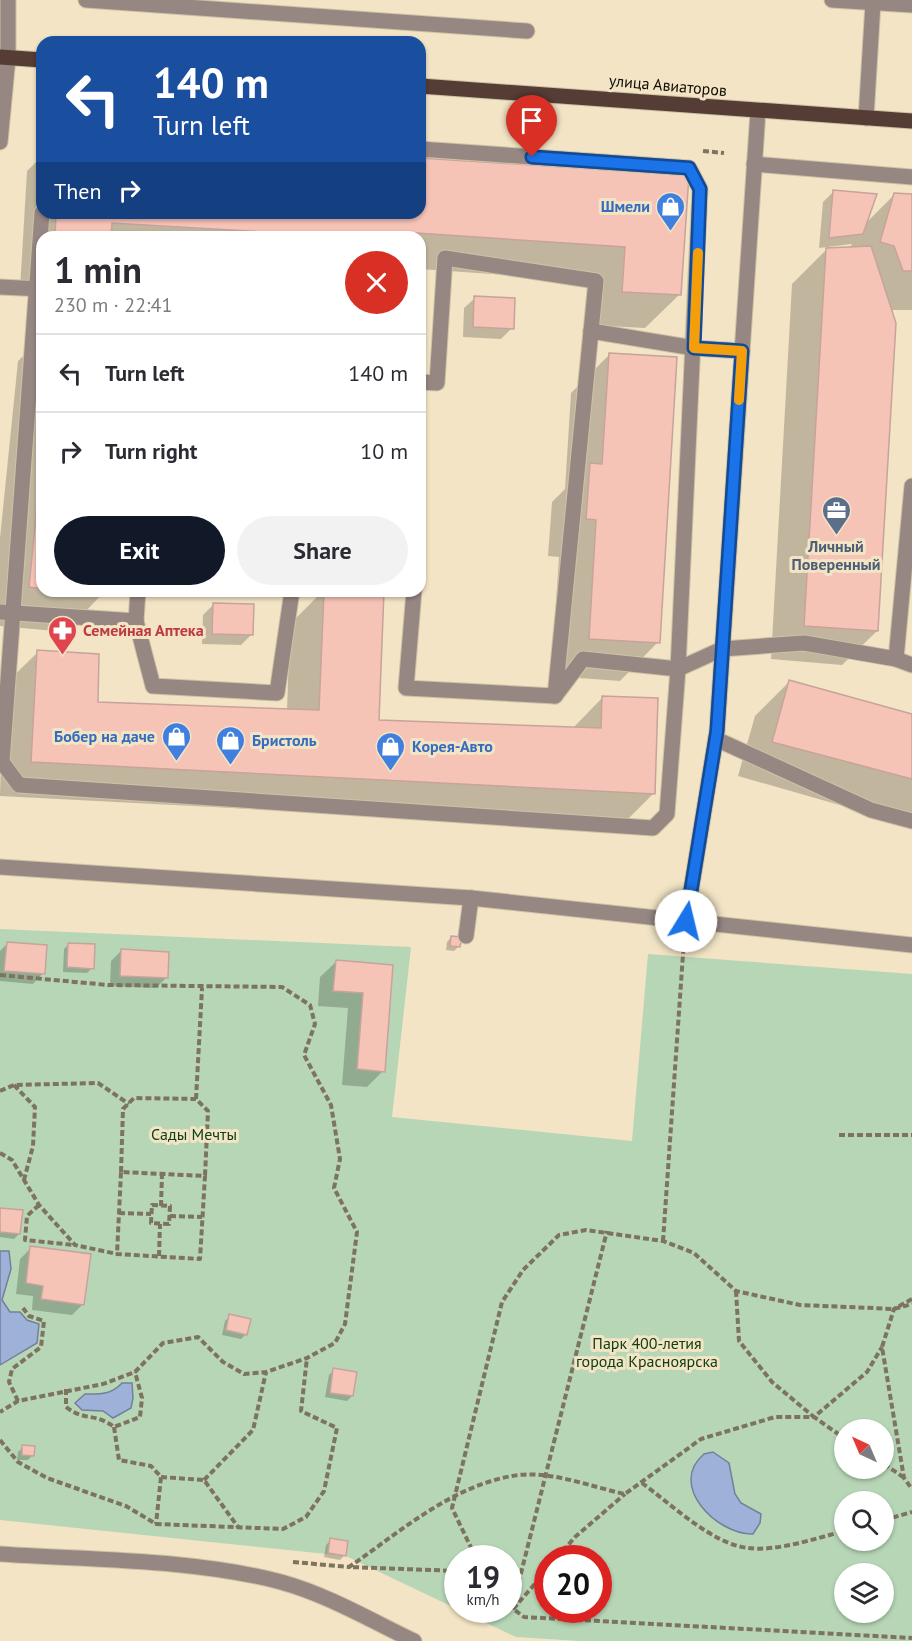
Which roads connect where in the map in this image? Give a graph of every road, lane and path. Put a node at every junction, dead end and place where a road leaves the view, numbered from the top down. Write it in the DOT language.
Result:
graph roads {
  1 [pos="8,0"];
  2 [pos="86,0"];
  3 [pos="832,0"];
  4 [pos="873,3"];
  5 [pos="203,4"];
  6 [pos="912,5"];
  7 [pos="527,30"];
  8 [pos="4,57"];
  9 [pos="36,60"];
  10 [pos="3,80"];
  11 [pos="426,86"];
  12 [pos="758,111"];
  13 [pos="866,118"];
  14 [pos="912,121"];
  15 [pos="0,142"];
  16 [pos="426,149"];
  17 [pos="754,164"];
  18 [pos="912,177"];
  19 [pos="0,287"];
  20 [pos="36,288"];
  21 [pos="36,326"];
  22 [pos="591,331"];
  23 [pos="694,348"];
  24 [pos="742,351"];
  25 [pos="426,382"];
  26 [pos="912,486"];
  27 [pos="138,597"];
  28 [pos="291,597"];
  29 [pos="414,597"];
  30 [pos="6,612"];
  31 [pos="136,621"];
  32 [pos="722,649"];
  33 [pos="896,659"];
  34 [pos="912,665"];
  35 [pos="678,669"];
  36 [pos="555,696"];
  37 [pos="716,740"];
  38 [pos="912,821"];
  39 [pos="0,867"];
  40 [pos="471,898"];
  41 [pos="686,921"];
  42 [pos="466,936"];
  43 [pos="912,945"];
  44 [pos="0,975"];
  45 [pos="202,988"];
  46 [pos="14,1085"];
  47 [pos="0,1091"];
  48 [pos="196,1099"];
  49 [pos="129,1104"];
  50 [pos="839,1135"];
  51 [pos="912,1135"];
  52 [pos="0,1153"];
  53 [pos="121,1172"];
  54 [pos="162,1174"];
  55 [pos="205,1176"];
  56 [pos="24,1181"];
  57 [pos="39,1205"];
  58 [pos="161,1206"];
  59 [pos="119,1213"];
  60 [pos="151,1214"];
  61 [pos="170,1216"];
  62 [pos="202,1217"];
  63 [pos="160,1224"];
  64 [pos="607,1232"];
  65 [pos="663,1241"];
  66 [pos="75,1245"];
  67 [pos="117,1254"];
  68 [pos="159,1256"];
  69 [pos="736,1291"];
  70 [pos="912,1299"];
  71 [pos="912,1304"];
  72 [pos="23,1308"];
  73 [pos="894,1309"];
  74 [pos="882,1347"];
  75 [pos="307,1358"];
  76 [pos="135,1372"];
  77 [pos="266,1372"];
  78 [pos="66,1389"];
  79 [pos="18,1401"];
  80 [pos="0,1412"];
  81 [pos="814,1417"];
  82 [pos="114,1427"];
  83 [pos="834,1431"];
  84 [pos="0,1440"];
  85 [pos="894,1471"];
  86 [pos="161,1477"];
  87 [pos="546,1477"];
  88 [pos="904,1478"];
  89 [pos="204,1480"];
  90 [pos="642,1482"];
  91 [pos="912,1489"];
  92 [pos="456,1494"];
  93 [pos="626,1494"];
  94 [pos="912,1512"];
  95 [pos="894,1517"];
  96 [pos="156,1524"];
  97 [pos="239,1528"];
  98 [pos="834,1534"];
  99 [pos="470,1545"];
  100 [pos="568,1545"];
  101 [pos="0,1554"];
  102 [pos="444,1570"];
  103 [pos="522,1571"];
  104 [pos="534,1585"];
  105 [pos="522,1599"];
  106 [pos="522,1616"];
  107 [pos="912,1638"];
  108 [pos="414,1641"];
  1 -- 8 [label="street"];
  2 -- 5 [label="street"];
  3 -- 4 [label="street"];
  4 -- 6 [label="street"];
  4 -- 13 [label="street"];
  5 -- 7 [label="street"];
  8 -- 9 [label="main road"];
  8 -- 10 [label="street"];
  10 -- 15 [label="street"];
  11 -- 12 [label="main road, улица Авиаторов"];
  12 -- 13 [label="main road, улица Авиаторов"];
  12 -- 17 [label="street"];
  13 -- 14 [label="main road, улица Авиаторов"];
  16 -- 23 [label="street"];
  17 -- 18 [label="street"];
  17 -- 24 [label="street"];
  19 -- 20 [label="street"];
  21 -- 30 [label="street"];
  22 -- 23 [label="street"];
  22 -- 25 [label="street"];
  22 -- 36 [label="street"];
  23 -- 24 [label="street"];
  23 -- 35 [label="street"];
  24 -- 32 [label="street"];
  26 -- 33 [label="street"];
  27 -- 31 [label="street"];
  28 -- 31 [label="street"];
  29 -- 36 [label="street"];
  30 -- 31 [label="street"];
  30 -- 35 [label="street"];
  32 -- 33 [label="street"];
  32 -- 35 [label="street"];
  32 -- 37 [label="street"];
  33 -- 34 [label="street"];
  35 -- 36 [label="street"];
  37 -- 38 [label="street"];
  37 -- 41 [label="street"];
  39 -- 40 [label="street"];
  40 -- 41 [label="street"];
  40 -- 42 [label="street"];
  41 -- 43 [label="street"];
  41 -- 65 [label="path"];
  44 -- 45 [label="path"];
  45 -- 48 [label="path"];
  45 -- 75 [label="path"];
  46 -- 47 [label="path"];
  46 -- 49 [label="path"];
  46 -- 56 [label="path"];
  48 -- 49 [label="path"];
  48 -- 55 [label="path"];
  49 -- 53 [label="path"];
  50 -- 51 [label="path"];
  52 -- 56 [label="path"];
  53 -- 54 [label="path"];
  53 -- 59 [label="path"];
  54 -- 55 [label="path"];
  54 -- 58 [label="path"];
  55 -- 62 [label="path"];
  56 -- 57 [label="path"];
  57 -- 66 [label="path"];
  57 -- 66 [label="path"];
  58 -- 60 [label="path"];
  58 -- 61 [label="path"];
  59 -- 60 [label="path"];
  59 -- 67 [label="path"];
  60 -- 63 [label="path"];
  61 -- 62 [label="path"];
  61 -- 63 [label="path"];
  62 -- 68 [label="path"];
  63 -- 68 [label="path"];
  64 -- 65 [label="path"];
  64 -- 87 [label="path"];
  64 -- 92 [label="path"];
  65 -- 69 [label="path"];
  66 -- 67 [label="path"];
  67 -- 68 [label="path"];
  69 -- 73 [label="path"];
  69 -- 81 [label="path"];
  70 -- 73 [label="path"];
  71 -- 73 [label="path"];
  72 -- 79 [label="path"];
  73 -- 74 [label="path"];
  74 -- 81 [label="path"];
  74 -- 88 [label="path"];
  75 -- 77 [label="path"];
  75 -- 97 [label="path"];
  76 -- 77 [label="path"];
  76 -- 78 [label="path"];
  76 -- 82 [label="path"];
  77 -- 89 [label="path"];
  78 -- 79 [label="path"];
  78 -- 82 [label="path"];
  79 -- 80 [label="path"];
  81 -- 83 [label="path"];
  81 -- 90 [label="path"];
  82 -- 86 [label="path"];
  84 -- 96 [label="path"];
  85 -- 88 [label="path"];
  86 -- 89 [label="path"];
  86 -- 96 [label="path"];
  87 -- 92 [label="path"];
  87 -- 93 [label="path"];
  87 -- 103 [label="path"];
  88 -- 91 [label="path"];
  89 -- 97 [label="path"];
  90 -- 93 [label="path"];
  90 -- 98 [label="path"];
  92 -- 99 [label="path"];
  92 -- 102 [label="path"];
  93 -- 100 [label="path"];
  94 -- 95 [label="path"];
  96 -- 97 [label="path"];
  101 -- 108 [label="street"];
  104 -- 105 [label="path"];
  106 -- 107 [label="path"];
}
